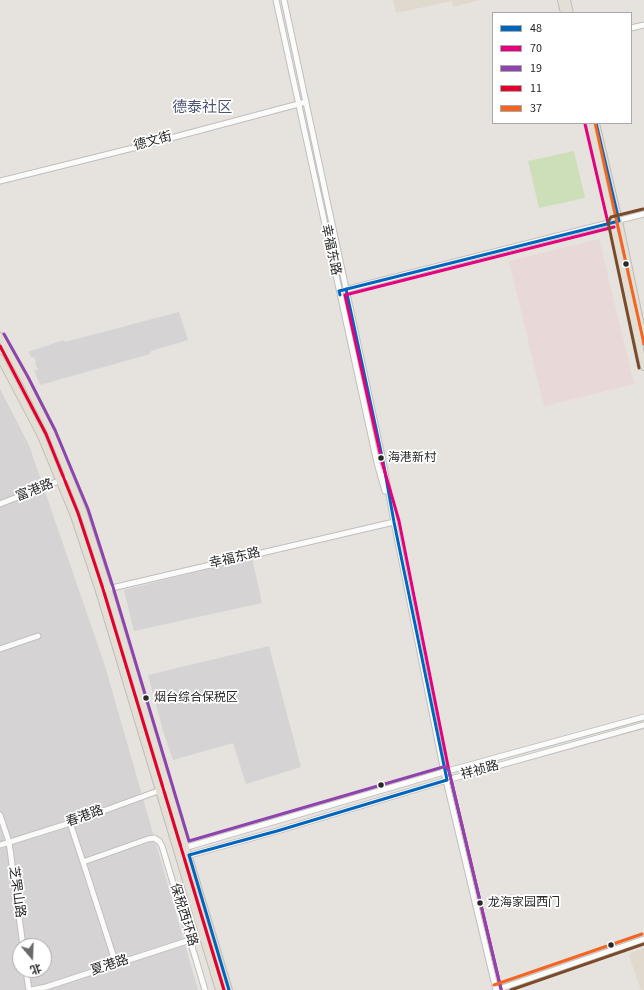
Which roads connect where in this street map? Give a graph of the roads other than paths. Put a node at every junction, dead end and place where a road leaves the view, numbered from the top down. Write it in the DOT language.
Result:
graph roads {
  1 [pos="276,0"];
  2 [pos="284,0"];
  3 [pos="561,0"];
  4 [pos="567,0"];
  5 [pos="564,12"];
  6 [pos="570,12"];
  7 [pos="644,25"];
  8 [pos="632,28"];
  9 [pos="306,102"];
  10 [pos="299,104"];
  11 [pos="590,124"];
  12 [pos="596,124"];
  13 [pos="0,181"];
  14 [pos="644,214"];
  15 [pos="616,222"];
  16 [pos="346,289"];
  17 [pos="339,291"];
  18 [pos="0,336"];
  19 [pos="644,340"];
  20 [pos="0,358"];
  21 [pos="644,368"];
  22 [pos="69,476"];
  23 [pos="60,481"];
  24 [pos="0,504"];
  25 [pos="394,522"];
  26 [pos="108,588"];
  27 [pos="100,591"];
  28 [pos="38,636"];
  29 [pos="0,649"];
  30 [pos="644,717"];
  31 [pos="644,726"];
  32 [pos="444,772"];
  33 [pos="447,780"];
  34 [pos="169,787"];
  35 [pos="159,790"];
  36 [pos="0,815"];
  37 [pos="70,822"];
  38 [pos="9,842"];
  39 [pos="0,845"];
  40 [pos="186,847"];
  41 [pos="177,850"];
  42 [pos="189,856"];
  43 [pos="179,858"];
  44 [pos="83,862"];
  45 [pos="22,938"];
  46 [pos="644,939"];
  47 [pos="190,940"];
  48 [pos="116,964"];
  49 [pos="28,978"];
  50 [pos="30,990"];
  51 [pos="205,990"];
  52 [pos="219,990"];
  53 [pos="229,990"];
  54 [pos="496,990"];
  1 -- 10 [label="street, 幸福东路"];
  2 -- 9 [label="street, 幸福东路"];
  3 -- 5 [label="main road"];
  4 -- 6 [label="main road"];
  7 -- 8 [label="street"];
  9 -- 10 [label="street, 德文街"];
  9 -- 16 [label="street, 幸福东路"];
  10 -- 13 [label="street, 德文街"];
  10 -- 17 [label="street, 幸福东路"];
  11 -- 15 [label="main road"];
  12 -- 15 [label="main road"];
  14 -- 15 [label="street"];
  15 -- 16 [label="street"];
  15 -- 19 [label="main road"];
  15 -- 21 [label="main road"];
  16 -- 17 [label="street"];
  16 -- 25 [label="street, 幸福东路"];
  17 -- 25 [label="street, 幸福东路"];
  18 -- 22 [label="main road"];
  20 -- 23 [label="main road"];
  22 -- 23 [label="street, 富港路"];
  22 -- 26 [label="main road"];
  23 -- 24 [label="street, 富港路"];
  23 -- 27 [label="main road"];
  25 -- 26 [label="street, 幸福东路"];
  25 -- 32 [label="street, 幸福东路"];
  26 -- 27 [label="street, 幸福东路"];
  26 -- 34 [label="main road"];
  27 -- 35 [label="main road"];
  28 -- 29 [label="street"];
  30 -- 32 [label="street, 祥祯路"];
  31 -- 33 [label="street, 祥祯路"];
  32 -- 33 [label="street, 幸福东路"];
  32 -- 40 [label="street, 祥祯路"];
  33 -- 42 [label="street, 祥祯路"];
  33 -- 54 [label="street, 幸福东路"];
  34 -- 35 [label="street, 春港路"];
  34 -- 40 [label="main road"];
  35 -- 37 [label="street, 春港路"];
  35 -- 41 [label="main road"];
  36 -- 38 [label="street, 芝罘山路"];
  37 -- 38 [label="street, 春港路"];
  37 -- 44 [label="street"];
  38 -- 39 [label="street, 春港路"];
  38 -- 45 [label="street, 芝罘山路"];
  40 -- 41 [label="street, 祥祯路"];
  40 -- 42 [label="main road"];
  41 -- 43 [label="main road"];
  42 -- 43 [label="street, 祥祯路"];
  42 -- 53 [label="main road"];
  43 -- 52 [label="main road"];
  44 -- 47 [label="street, 保税西环路"];
  44 -- 48 [label="street"];
  46 -- 54 [label="street"];
  47 -- 48 [label="street, 夏港路"];
  47 -- 51 [label="street, 保税西环路"];
  48 -- 50 [label="street, 夏港路"];
  49 -- 50 [label="street"];
}
